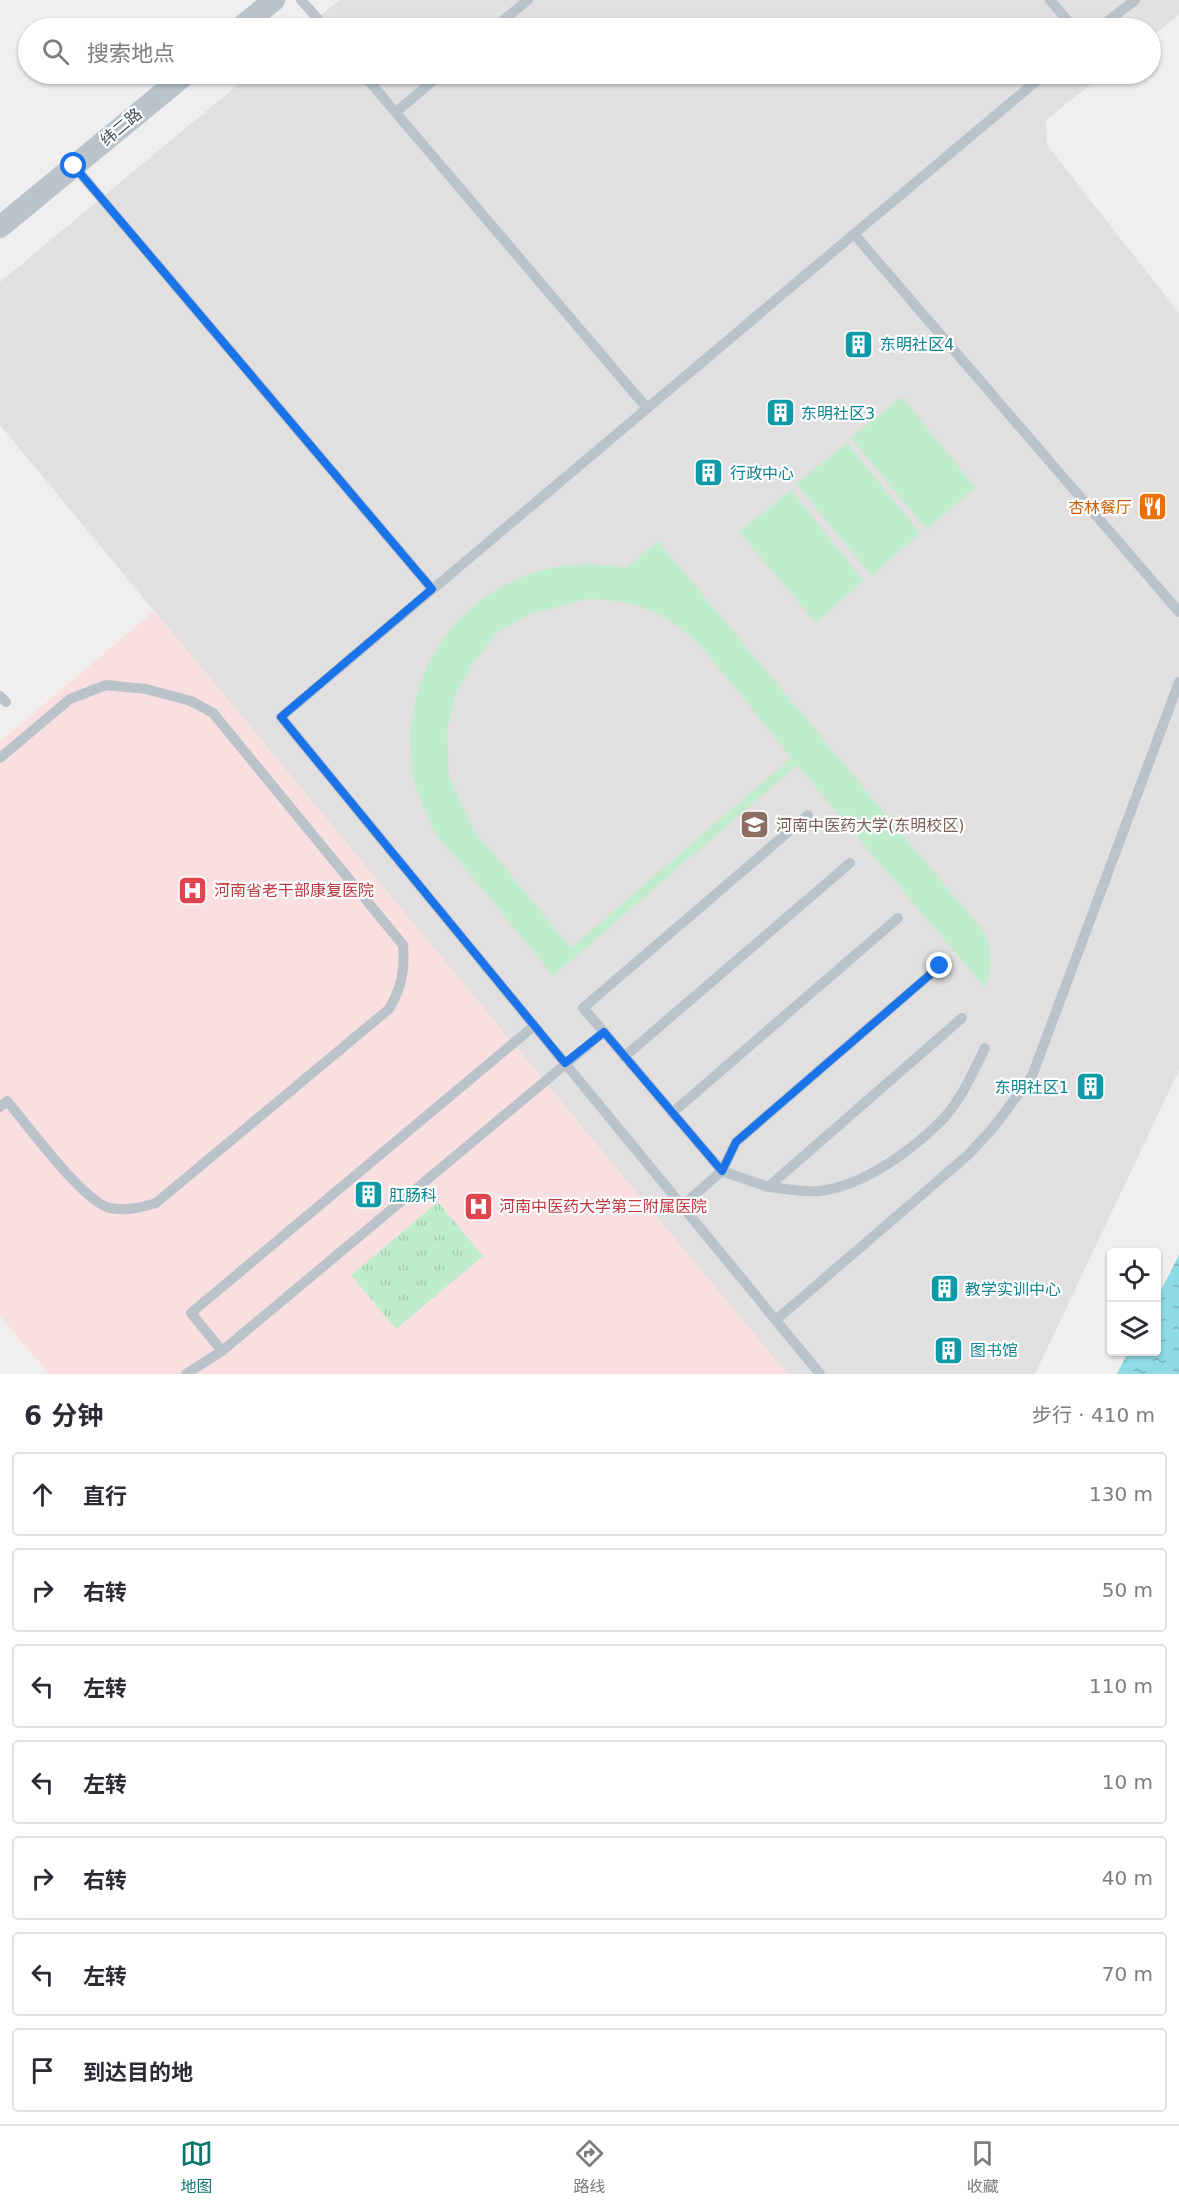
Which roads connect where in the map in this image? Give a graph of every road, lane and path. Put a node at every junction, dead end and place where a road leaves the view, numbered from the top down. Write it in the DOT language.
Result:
graph roads {
  1 [pos="274,0"];
  2 [pos="301,0"];
  3 [pos="528,0"];
  4 [pos="1050,0"];
  5 [pos="1135,0"];
  6 [pos="252,18"];
  7 [pos="317,18"];
  8 [pos="506,18"];
  9 [pos="1065,18"];
  10 [pos="1112,18"];
  11 [pos="174,84"];
  12 [pos="372,84"];
  13 [pos="429,84"];
  14 [pos="1033,84"];
  15 [pos="396,112"];
  16 [pos="74,166"];
  17 [pos="0,227"];
  18 [pos="854,234"];
  19 [pos="646,407"];
  20 [pos="432,589"];
  21 [pos="1179,612"];
  22 [pos="1179,682"];
  23 [pos="0,758"];
  24 [pos="808,815"];
  25 [pos="850,863"];
  26 [pos="898,918"];
  27 [pos="940,966"];
  28 [pos="962,1018"];
  29 [pos="534,1026"];
  30 [pos="604,1032"];
  31 [pos="985,1048"];
  32 [pos="624,1056"];
  33 [pos="565,1063"];
  34 [pos="0,1107"];
  35 [pos="672,1113"];
  36 [pos="722,1171"];
  37 [pos="768,1186"];
  38 [pos="682,1206"];
  39 [pos="776,1320"];
  40 [pos="222,1351"];
  41 [pos="186,1374"];
  42 [pos="820,1374"];
  1 -- 6 [label="street"];
  2 -- 7 [label="lane"];
  3 -- 8 [label="lane"];
  4 -- 9 [label="lane"];
  5 -- 10 [label="lane"];
  11 -- 16 [label="street, 纬二路"];
  12 -- 15 [label="lane"];
  13 -- 15 [label="lane"];
  14 -- 18 [label="lane"];
  15 -- 19 [label="lane"];
  16 -- 17 [label="street, 纬二路"];
  16 -- 20 [label="lane"];
  18 -- 19 [label="lane"];
  18 -- 21 [label="lane"];
  19 -- 20 [label="lane"];
  20 -- 29 [label="lane"];
  22 -- 39 [label="lane"];
  23 -- 34 [label="lane"];
  24 -- 30 [label="lane"];
  25 -- 32 [label="lane"];
  26 -- 35 [label="lane"];
  27 -- 36 [label="lane"];
  28 -- 37 [label="lane"];
  29 -- 33 [label="lane"];
  29 -- 40 [label="lane"];
  30 -- 32 [label="lane"];
  30 -- 33 [label="lane"];
  31 -- 37 [label="lane"];
  32 -- 35 [label="lane"];
  33 -- 38 [label="lane"];
  33 -- 40 [label="lane"];
  35 -- 36 [label="lane"];
  36 -- 37 [label="lane"];
  36 -- 38 [label="lane"];
  38 -- 39 [label="lane"];
  39 -- 42 [label="lane"];
  40 -- 41 [label="lane"];
}
